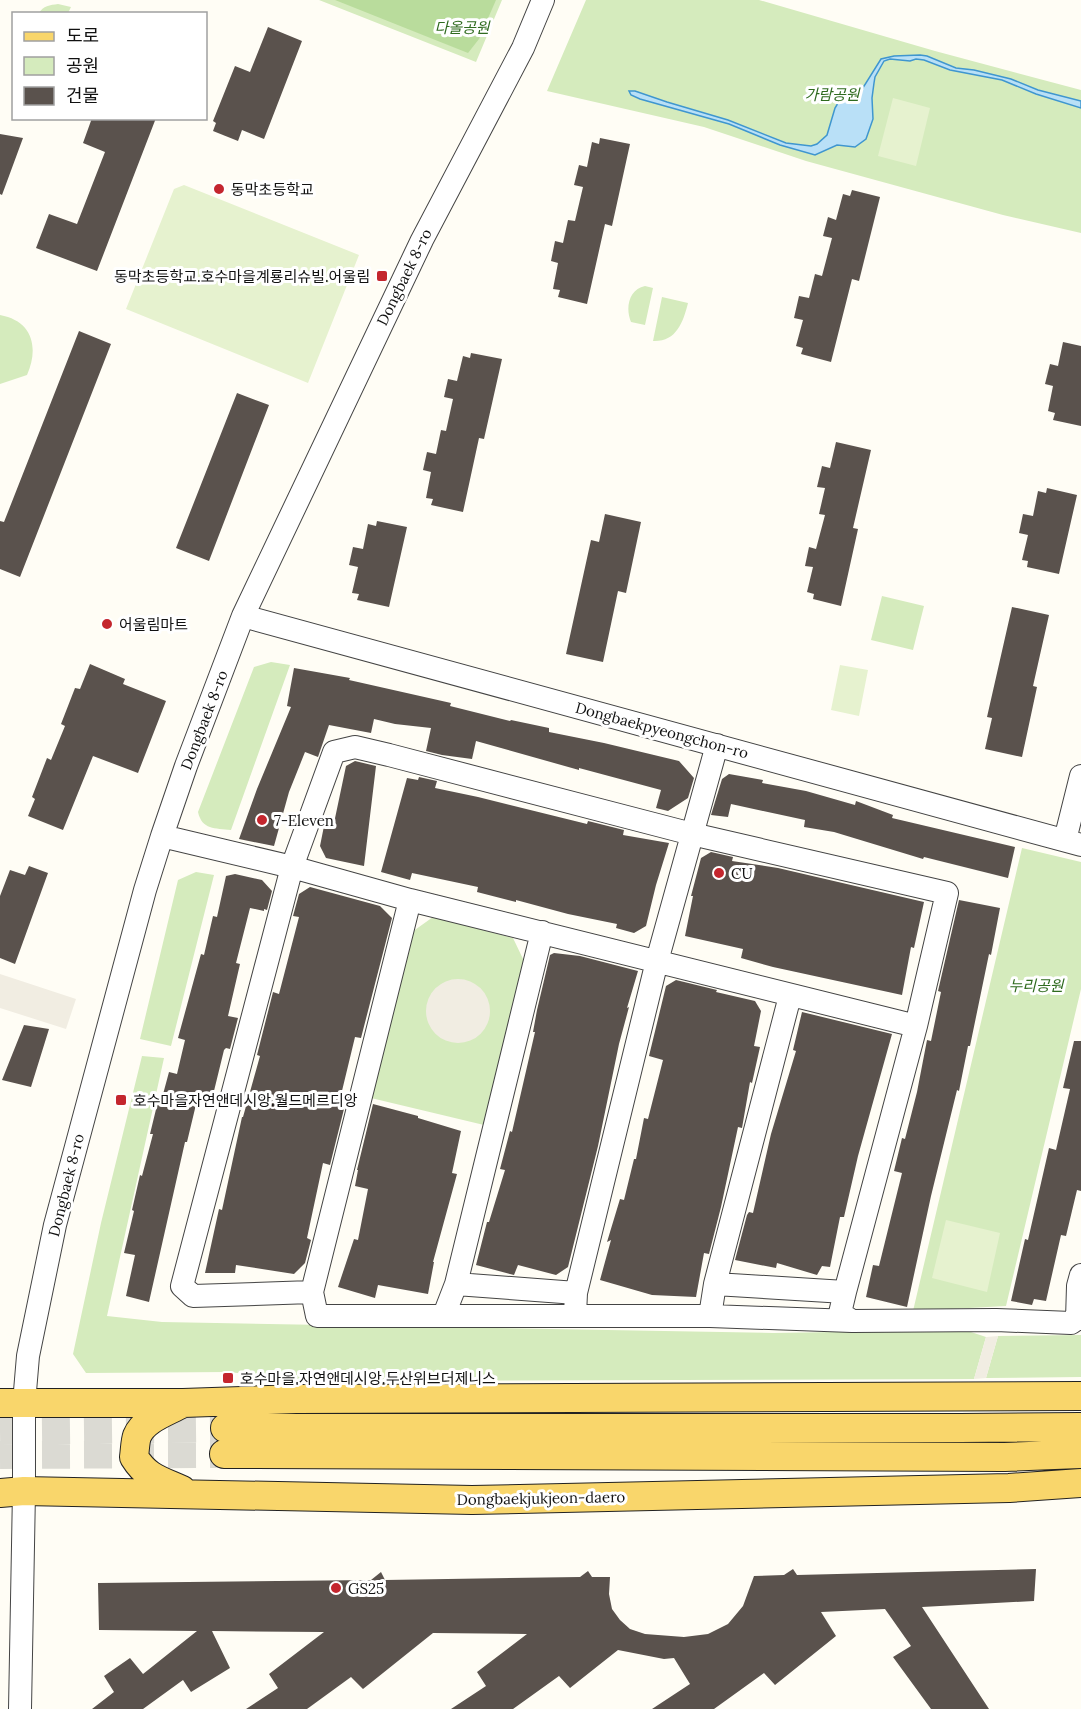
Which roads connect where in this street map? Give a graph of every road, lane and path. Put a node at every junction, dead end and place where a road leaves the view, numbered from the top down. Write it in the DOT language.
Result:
graph roads {
  1 [pos="543,0"];
  2 [pos="243,616"];
  3 [pos="717,745"];
  4 [pos="1081,776"];
  5 [pos="692,834"];
  6 [pos="162,836"];
  7 [pos="1073,842"];
  8 [pos="292,867"];
  9 [pos="410,900"];
  10 [pos="542,932"];
  11 [pos="657,961"];
  12 [pos="790,996"];
  13 [pos="916,1026"];
  14 [pos="1080,1283"];
  15 [pos="456,1284"];
  16 [pos="715,1284"];
  17 [pos="312,1292"];
  18 [pos="845,1292"];
  19 [pos="576,1304"];
  20 [pos="444,1315"];
  21 [pos="710,1316"];
  22 [pos="1079,1319"];
  23 [pos="852,1321"];
  24 [pos="1081,1396"];
  25 [pos="12,1403"];
  26 [pos="183,1403"];
  27 [pos="1081,1427"];
  28 [pos="1081,1454"];
  29 [pos="1005,1457"];
  30 [pos="1081,1468"];
  31 [pos="1081,1483"];
  32 [pos="12,1492"];
  33 [pos="194,1495"];
  34 [pos="20,1709"];
  1 -- 2 [label="street, Dongbaek 8-ro"];
  2 -- 3 [label="street, Dongbaekpyeongchon-ro"];
  2 -- 6 [label="street, Dongbaek 8-ro"];
  3 -- 5 [label="street"];
  3 -- 7 [label="street, Dongbaekpyeongchon-ro"];
  4 -- 7 [label="street"];
  5 -- 8 [label="street"];
  5 -- 11 [label="street"];
  5 -- 13 [label="street"];
  6 -- 8 [label="street"];
  6 -- 25 [label="street, Dongbaek 8-ro"];
  8 -- 9 [label="street"];
  8 -- 17 [label="street"];
  9 -- 10 [label="street"];
  9 -- 17 [label="street"];
  10 -- 11 [label="street"];
  10 -- 15 [label="street"];
  11 -- 12 [label="street"];
  11 -- 19 [label="street"];
  12 -- 13 [label="street"];
  12 -- 16 [label="street"];
  13 -- 18 [label="street"];
  14 -- 22 [label="street"];
  15 -- 19 [label="street"];
  15 -- 20 [label="street"];
  16 -- 18 [label="street"];
  16 -- 21 [label="street"];
  17 -- 20 [label="street"];
  18 -- 23 [label="street"];
  19 -- 20 [label="street"];
  19 -- 21 [label="street"];
  21 -- 23 [label="street"];
  22 -- 23 [label="street"];
  24 -- 26 [label="main road"];
  25 -- 26 [label="main road"];
  25 -- 32 [label="street, Dongbaek 8-ro"];
  26 -- 33 [label="main road"];
  27 -- 29 [label="main road"];
  28 -- 29 [label="main road"];
  29 -- 30 [label="main road"];
  31 -- 33 [label="main road, Dongbaekjukjeon-daero"];
  32 -- 33 [label="main road, Dongbaekjukjeon-daero"];
  32 -- 34 [label="street, Dongbaek 8-ro"];
}
